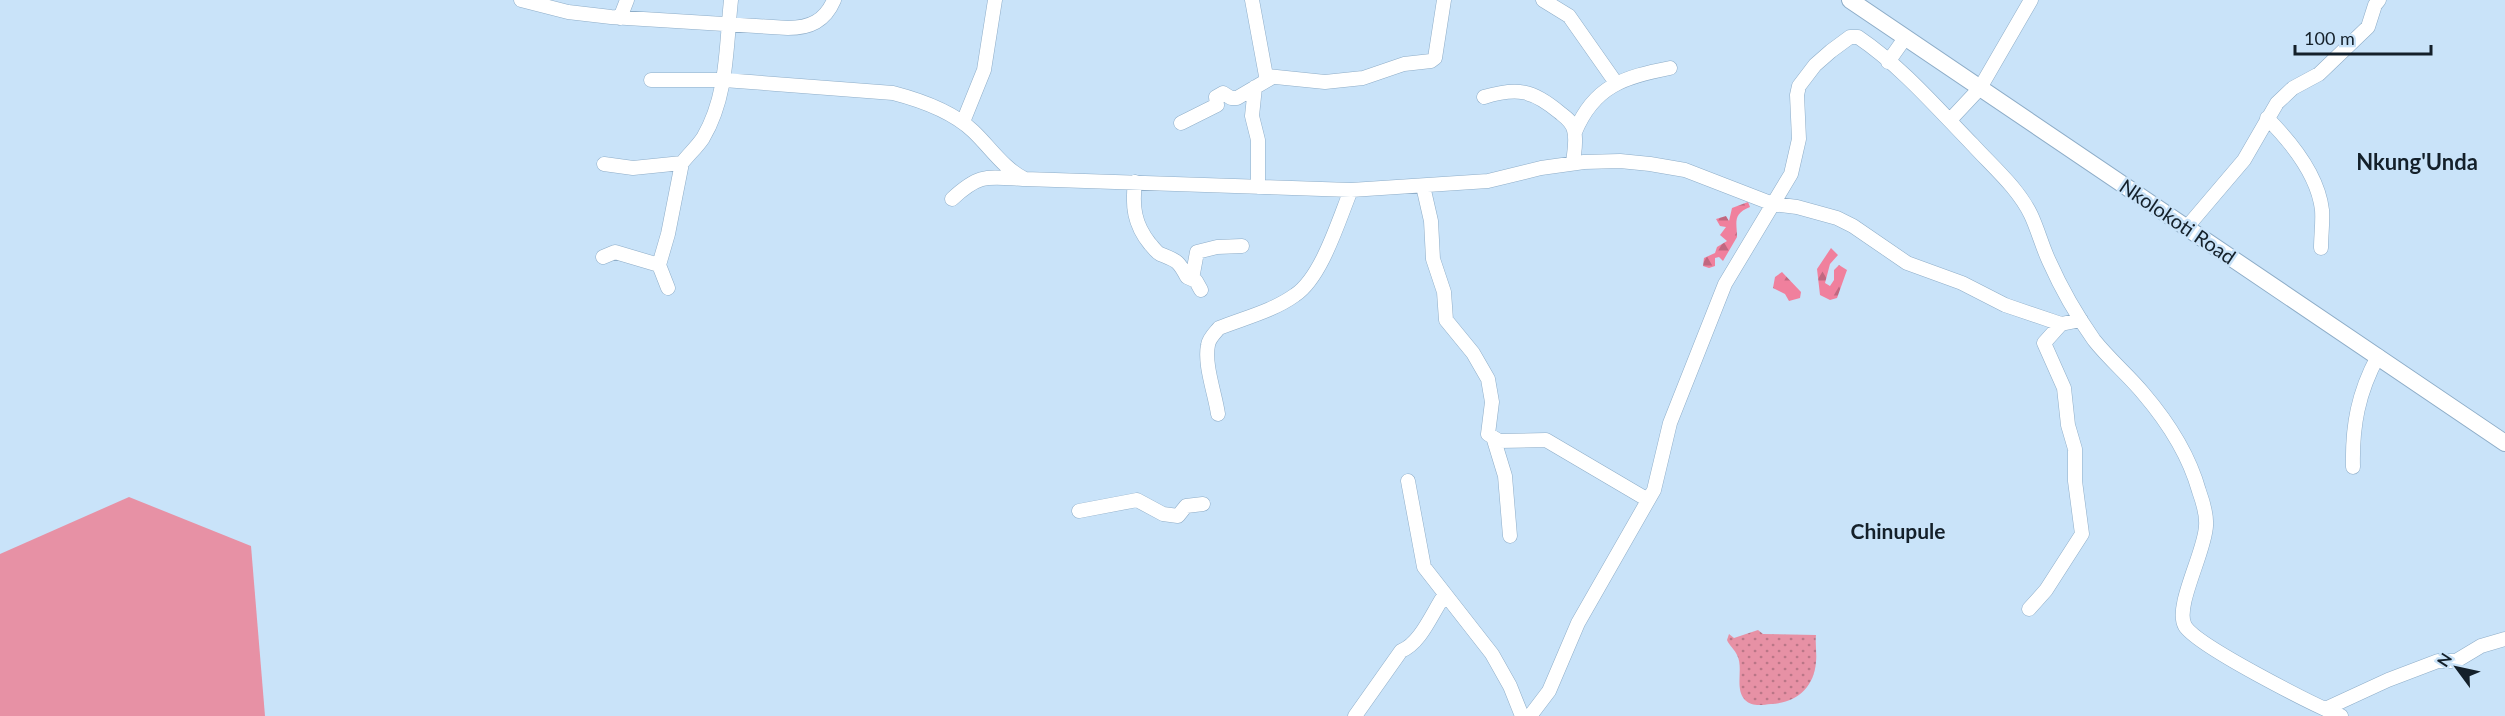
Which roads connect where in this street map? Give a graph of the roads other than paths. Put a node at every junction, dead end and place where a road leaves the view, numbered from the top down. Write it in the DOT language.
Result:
graph roads {
  1 [pos="521,0"];
  2 [pos="627,0"];
  3 [pos="732,0"];
  4 [pos="834,0"];
  5 [pos="995,0"];
  6 [pos="1252,0"];
  7 [pos="1444,0"];
  8 [pos="1543,0"];
  9 [pos="1850,0"];
  10 [pos="2031,0"];
  11 [pos="2379,0"];
  12 [pos="620,18"];
  13 [pos="729,22"];
  14 [pos="1905,39"];
  15 [pos="1888,62"];
  16 [pos="1670,68"];
  17 [pos="1271,78"];
  18 [pos="651,80"];
  19 [pos="724,80"];
  20 [pos="1616,83"];
  21 [pos="1255,87"];
  22 [pos="1980,88"];
  23 [pos="1484,96"];
  24 [pos="2267,118"];
  25 [pos="1950,120"];
  26 [pos="963,122"];
  27 [pos="1181,123"];
  28 [pos="1575,132"];
  29 [pos="682,163"];
  30 [pos="1573,163"];
  31 [pos="603,164"];
  32 [pos="1025,179"];
  33 [pos="1135,182"];
  34 [pos="1423,186"];
  35 [pos="1258,187"];
  36 [pos="1351,190"];
  37 [pos="952,199"];
  38 [pos="1773,204"];
  39 [pos="2187,227"];
  40 [pos="1242,246"];
  41 [pos="2321,248"];
  42 [pos="603,257"];
  43 [pos="659,265"];
  44 [pos="668,288"];
  45 [pos="2081,320"];
  46 [pos="2061,324"];
  47 [pos="2378,356"];
  48 [pos="1218,414"];
  49 [pos="1494,440"];
  50 [pos="2505,443"];
  51 [pos="2353,467"];
  52 [pos="1408,481"];
  53 [pos="1648,500"];
  54 [pos="1203,504"];
  55 [pos="1079,511"];
  56 [pos="1510,536"];
  57 [pos="1445,594"];
  58 [pos="2029,609"];
  59 [pos="2505,639"];
  60 [pos="2325,709"];
  61 [pos="1355,716"];
  62 [pos="1522,716"];
  63 [pos="1530,716"];
  64 [pos="2341,716"];
  1 -- 12 [label="street"];
  2 -- 12 [label="street"];
  3 -- 13 [label="street"];
  4 -- 13 [label="street"];
  5 -- 26 [label="street"];
  6 -- 17 [label="street"];
  7 -- 17 [label="street"];
  8 -- 20 [label="street"];
  9 -- 14 [label="main road, Nkolokoti Road"];
  10 -- 22 [label="street"];
  11 -- 24 [label="street"];
  12 -- 13 [label="street"];
  13 -- 19 [label="street"];
  14 -- 15 [label="street"];
  14 -- 22 [label="main road, Nkolokoti Road"];
  15 -- 25 [label="street"];
  15 -- 38 [label="street"];
  16 -- 20 [label="street"];
  17 -- 21 [label="street"];
  18 -- 19 [label="street"];
  19 -- 26 [label="street"];
  19 -- 29 [label="street"];
  20 -- 28 [label="street"];
  21 -- 27 [label="street"];
  21 -- 35 [label="street"];
  22 -- 25 [label="street"];
  22 -- 39 [label="main road, Nkolokoti Road"];
  23 -- 28 [label="street"];
  24 -- 39 [label="street"];
  24 -- 41 [label="street"];
  25 -- 45 [label="street"];
  26 -- 32 [label="street"];
  28 -- 30 [label="street"];
  29 -- 31 [label="street"];
  29 -- 43 [label="street"];
  30 -- 34 [label="street"];
  30 -- 38 [label="street"];
  32 -- 33 [label="street"];
  32 -- 37 [label="street"];
  33 -- 35 [label="street"];
  33 -- 40 [label="street"];
  34 -- 36 [label="street"];
  34 -- 49 [label="street"];
  35 -- 36 [label="street"];
  36 -- 48 [label="street"];
  38 -- 46 [label="street"];
  38 -- 53 [label="street"];
  39 -- 47 [label="main road, Nkolokoti Road"];
  42 -- 43 [label="street"];
  43 -- 44 [label="street"];
  45 -- 46 [label="street"];
  45 -- 60 [label="street"];
  46 -- 58 [label="street"];
  47 -- 50 [label="main road, Nkolokoti Road"];
  47 -- 51 [label="street"];
  49 -- 53 [label="street"];
  49 -- 56 [label="street"];
  52 -- 57 [label="street"];
  53 -- 63 [label="street"];
  54 -- 55 [label="street"];
  57 -- 61 [label="street"];
  57 -- 62 [label="street"];
  59 -- 60 [label="street"];
  60 -- 64 [label="street"];
}
